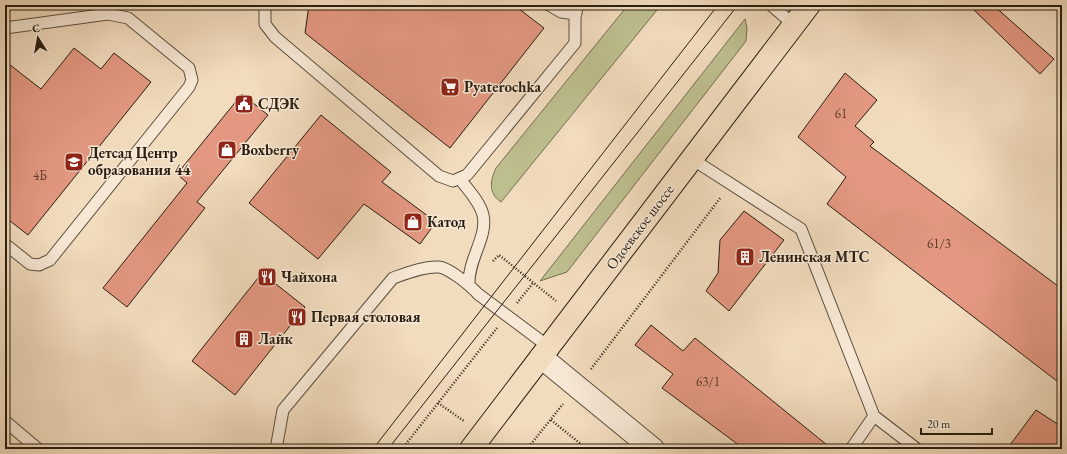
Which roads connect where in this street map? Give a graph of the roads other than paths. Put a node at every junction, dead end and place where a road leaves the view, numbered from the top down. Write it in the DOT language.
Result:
graph roads {
  1 [pos="265,5"];
  2 [pos="549,5"];
  3 [pos="771,5"];
  4 [pos="809,5"];
  5 [pos="577,10"];
  6 [pos="794,25"];
  7 [pos="5,28"];
  8 [pos="692,159"];
  9 [pos="460,179"];
  10 [pos="5,244"];
  11 [pos="469,284"];
  12 [pos="545,352"];
  13 [pos="874,416"];
  14 [pos="5,421"];
  15 [pos="38,449"];
  16 [pos="276,449"];
  17 [pos="471,449"];
  18 [pos="653,449"];
  19 [pos="851,449"];
  20 [pos="917,449"];
  1 -- 9 [label="lane"];
  2 -- 5 [label="lane"];
  3 -- 6 [label="lane"];
  4 -- 6 [label="main road, Одоевское шоссе"];
  5 -- 9 [label="lane"];
  6 -- 8 [label="main road, Одоевское шоссе"];
  7 -- 10 [label="lane"];
  8 -- 12 [label="main road, Одоевское шоссе"];
  8 -- 13 [label="lane"];
  9 -- 11 [label="lane"];
  11 -- 12 [label="lane"];
  11 -- 16 [label="lane"];
  12 -- 17 [label="main road, Одоевское шоссе"];
  12 -- 18 [label="street"];
  13 -- 19 [label="lane"];
  13 -- 20 [label="lane"];
  14 -- 15 [label="lane"];
}
